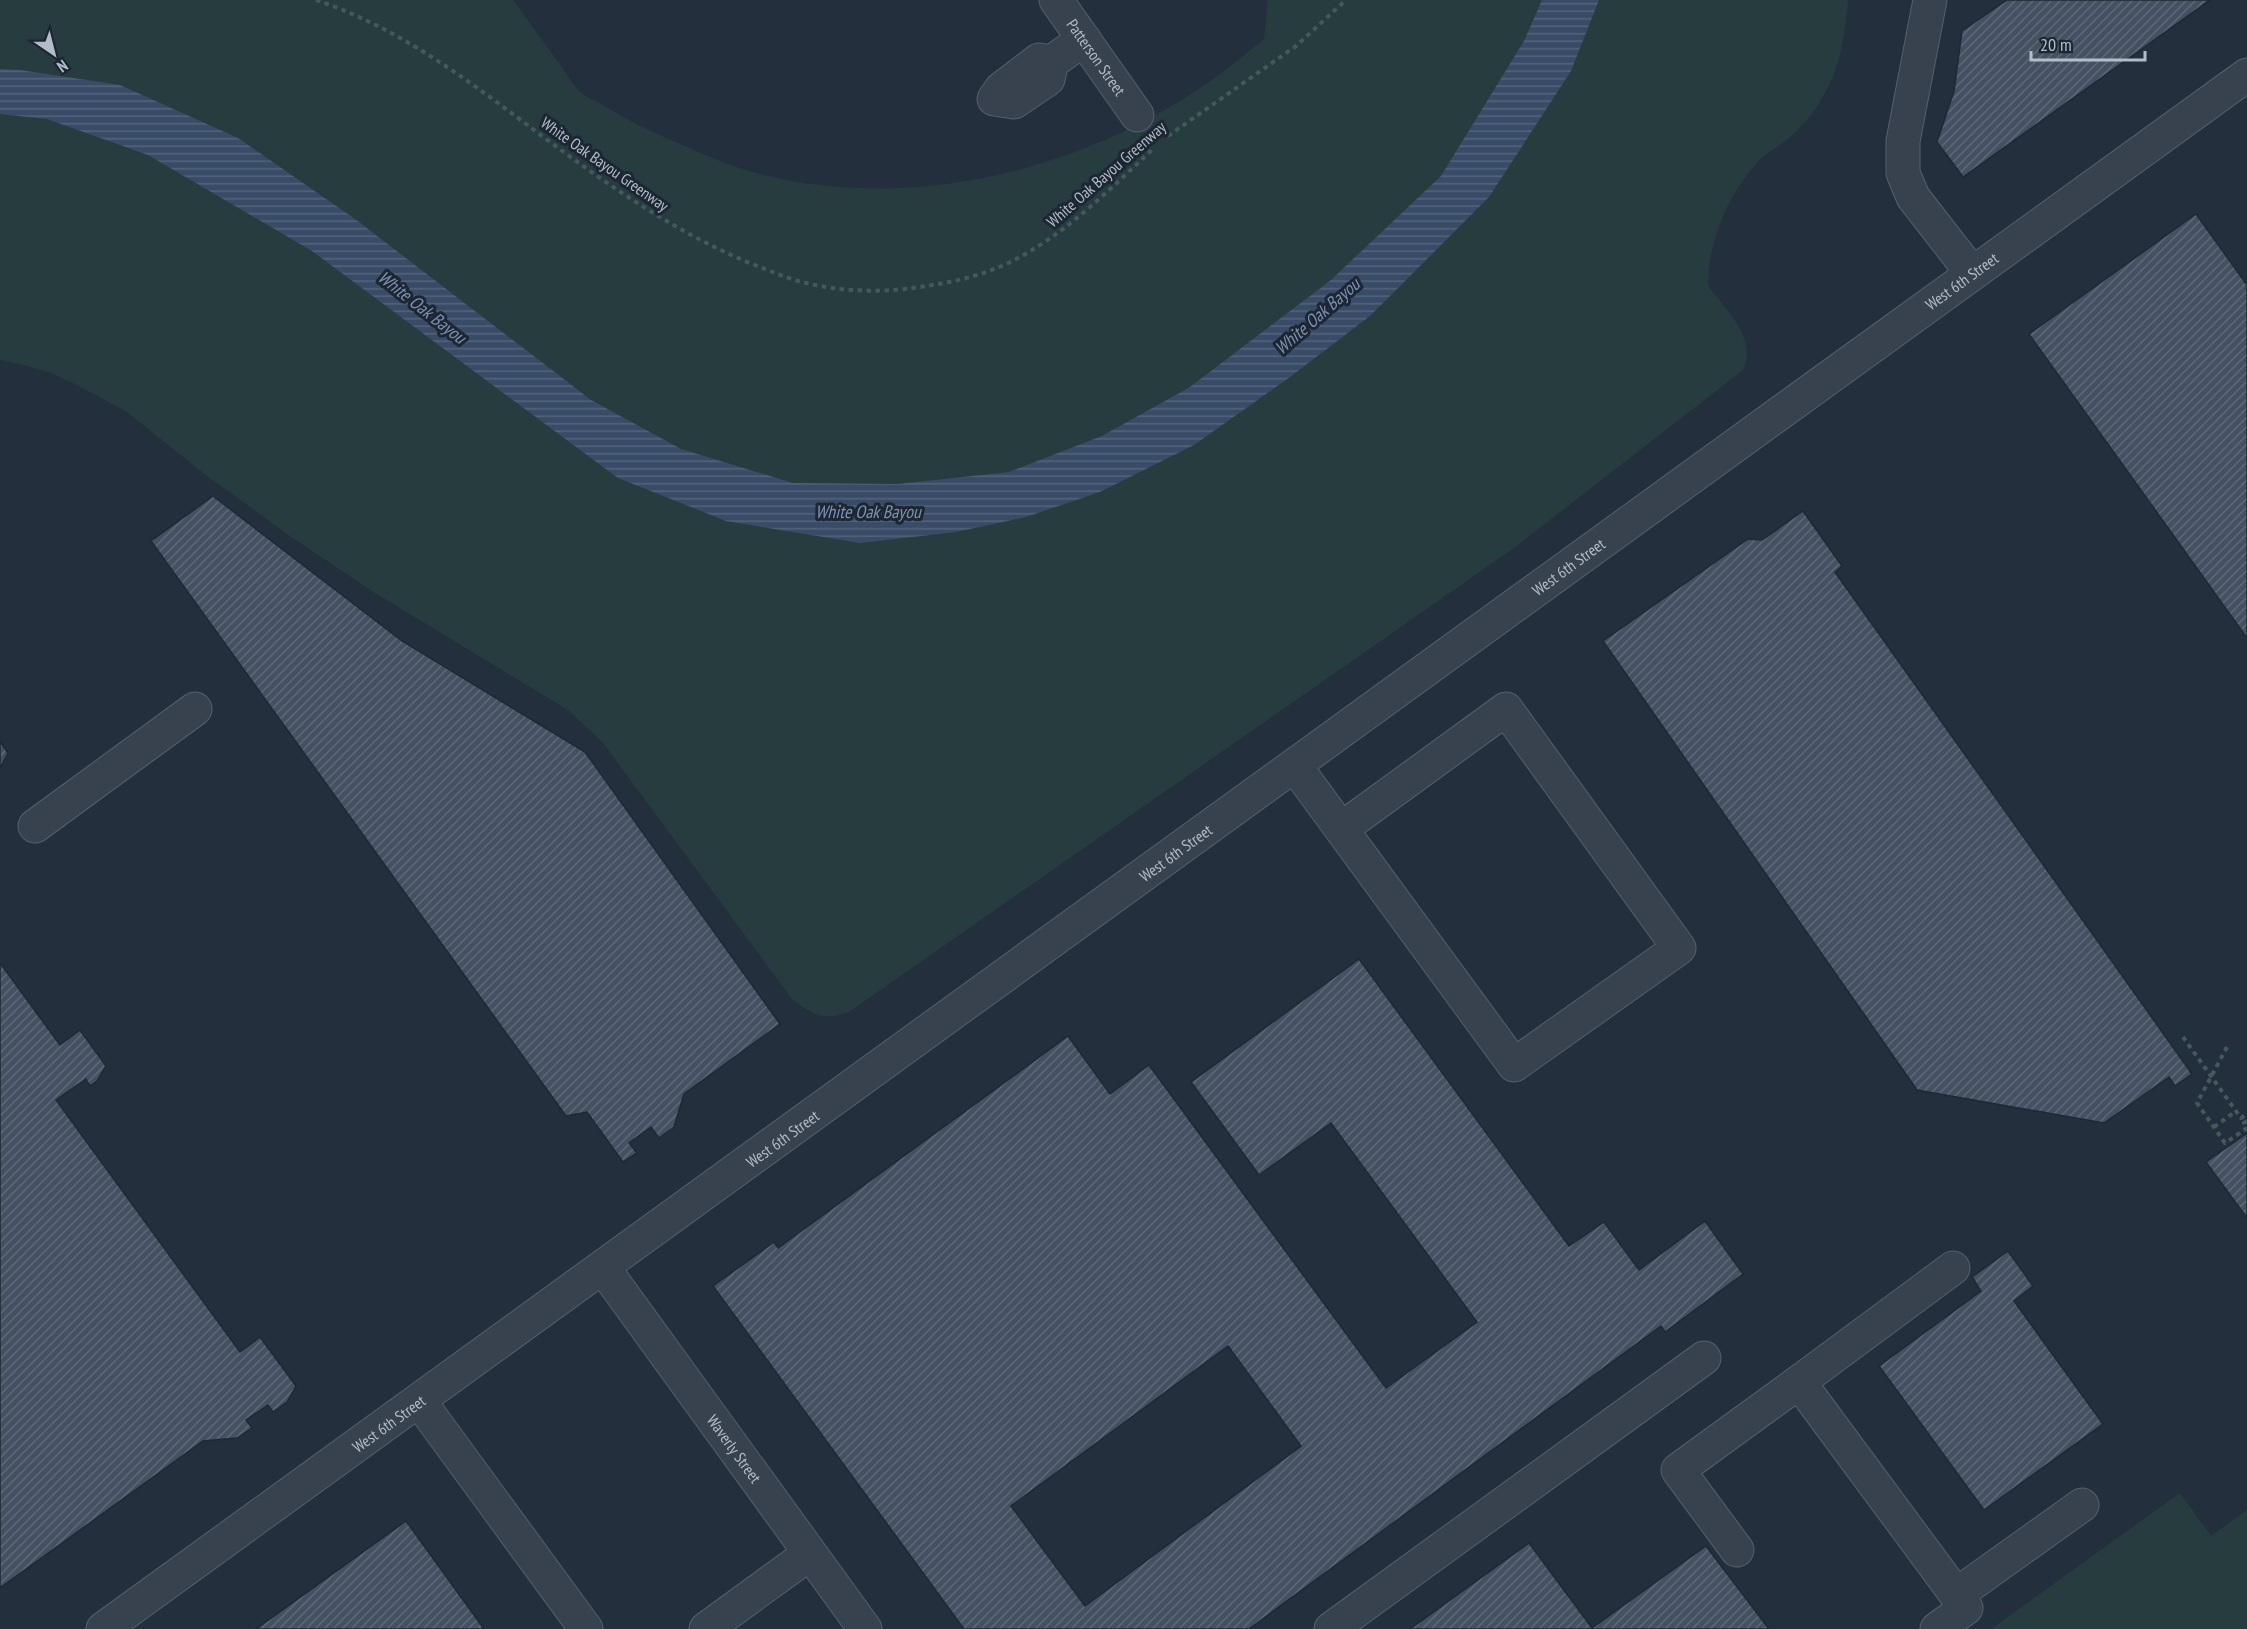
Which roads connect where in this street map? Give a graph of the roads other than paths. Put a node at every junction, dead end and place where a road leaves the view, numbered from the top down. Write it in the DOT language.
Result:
graph roads {
  1 [pos="1056,0"];
  2 [pos="1930,0"];
  3 [pos="1084,39"];
  4 [pos="1052,62"];
  5 [pos="2247,75"];
  6 [pos="1137,115"];
  7 [pos="1972,273"];
  8 [pos="195,709"];
  9 [pos="1294,766"];
  10 [pos="34,826"];
  11 [pos="1341,829"];
  12 [pos="1953,1268"];
  13 [pos="604,1269"];
  14 [pos="1704,1358"];
  15 [pos="1799,1382"];
  16 [pos="420,1402"];
  17 [pos="2082,1505"];
  18 [pos="1737,1550"];
  19 [pos="809,1554"];
  20 [pos="1956,1595"];
  21 [pos="725,1624"];
  22 [pos="104,1629"];
  23 [pos="586,1629"];
  24 [pos="865,1629"];
  25 [pos="1331,1629"];
  26 [pos="1937,1629"];
  1 -- 3 [label="street, Patterson Street"];
  2 -- 7 [label="street"];
  3 -- 4 [label="street"];
  3 -- 6 [label="street, Patterson Street"];
  5 -- 7 [label="street, West 6th Street"];
  7 -- 9 [label="street, West 6th Street"];
  8 -- 10 [label="street"];
  9 -- 11 [label="street"];
  9 -- 13 [label="street, West 6th Street"];
  11 -- 11 [label="street"];
  12 -- 15 [label="street"];
  13 -- 16 [label="street, West 6th Street"];
  13 -- 19 [label="street, Waverly Street"];
  14 -- 25 [label="street"];
  15 -- 18 [label="street"];
  15 -- 20 [label="street"];
  16 -- 22 [label="street, West 6th Street"];
  16 -- 23 [label="street"];
  17 -- 20 [label="street"];
  19 -- 21 [label="street"];
  19 -- 24 [label="street, Waverly Street"];
  20 -- 26 [label="street"];
}
